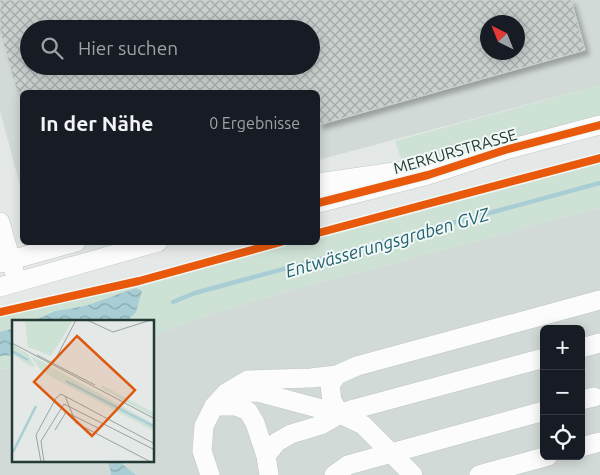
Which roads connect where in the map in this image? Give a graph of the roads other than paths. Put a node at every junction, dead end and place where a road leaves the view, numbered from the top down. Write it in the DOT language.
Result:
graph roads {
  1 [pos="600,125"];
  2 [pos="505,150"];
  3 [pos="320,183"];
  4 [pos="320,202"];
  5 [pos="0,222"];
  6 [pos="65,245"];
  7 [pos="147,245"];
  8 [pos="5,262"];
  9 [pos="9,284"];
  10 [pos="600,300"];
  11 [pos="600,343"];
  12 [pos="585,347"];
  13 [pos="540,359"];
  14 [pos="337,374"];
  15 [pos="220,400"];
  16 [pos="540,412"];
  17 [pos="340,414"];
  18 [pos="600,442"];
  19 [pos="585,446"];
  20 [pos="391,453"];
  21 [pos="266,456"];
  22 [pos="540,458"];
  23 [pos="210,475"];
  24 [pos="269,475"];
  25 [pos="334,475"];
  26 [pos="413,475"];
  27 [pos="479,475"];
  1 -- 2 [label="street, MERKURSTRASSE"];
  2 -- 3 [label="street, MERKURSTRASSE"];
  2 -- 4 [label="street, MERKURSTRASSE"];
  5 -- 8 [label="street"];
  6 -- 8 [label="street"];
  7 -- 9 [label="street"];
  8 -- 9 [label="street"];
  10 -- 14 [label="street"];
  11 -- 12 [label="street"];
  13 -- 17 [label="street"];
  14 -- 15 [label="street"];
  14 -- 17 [label="street"];
  15 -- 17 [label="street"];
  15 -- 21 [label="street"];
  15 -- 23 [label="street"];
  16 -- 20 [label="street"];
  17 -- 20 [label="street"];
  17 -- 21 [label="street"];
  18 -- 19 [label="street"];
  20 -- 25 [label="street"];
  20 -- 26 [label="street"];
  21 -- 24 [label="street"];
  22 -- 27 [label="street"];
}
